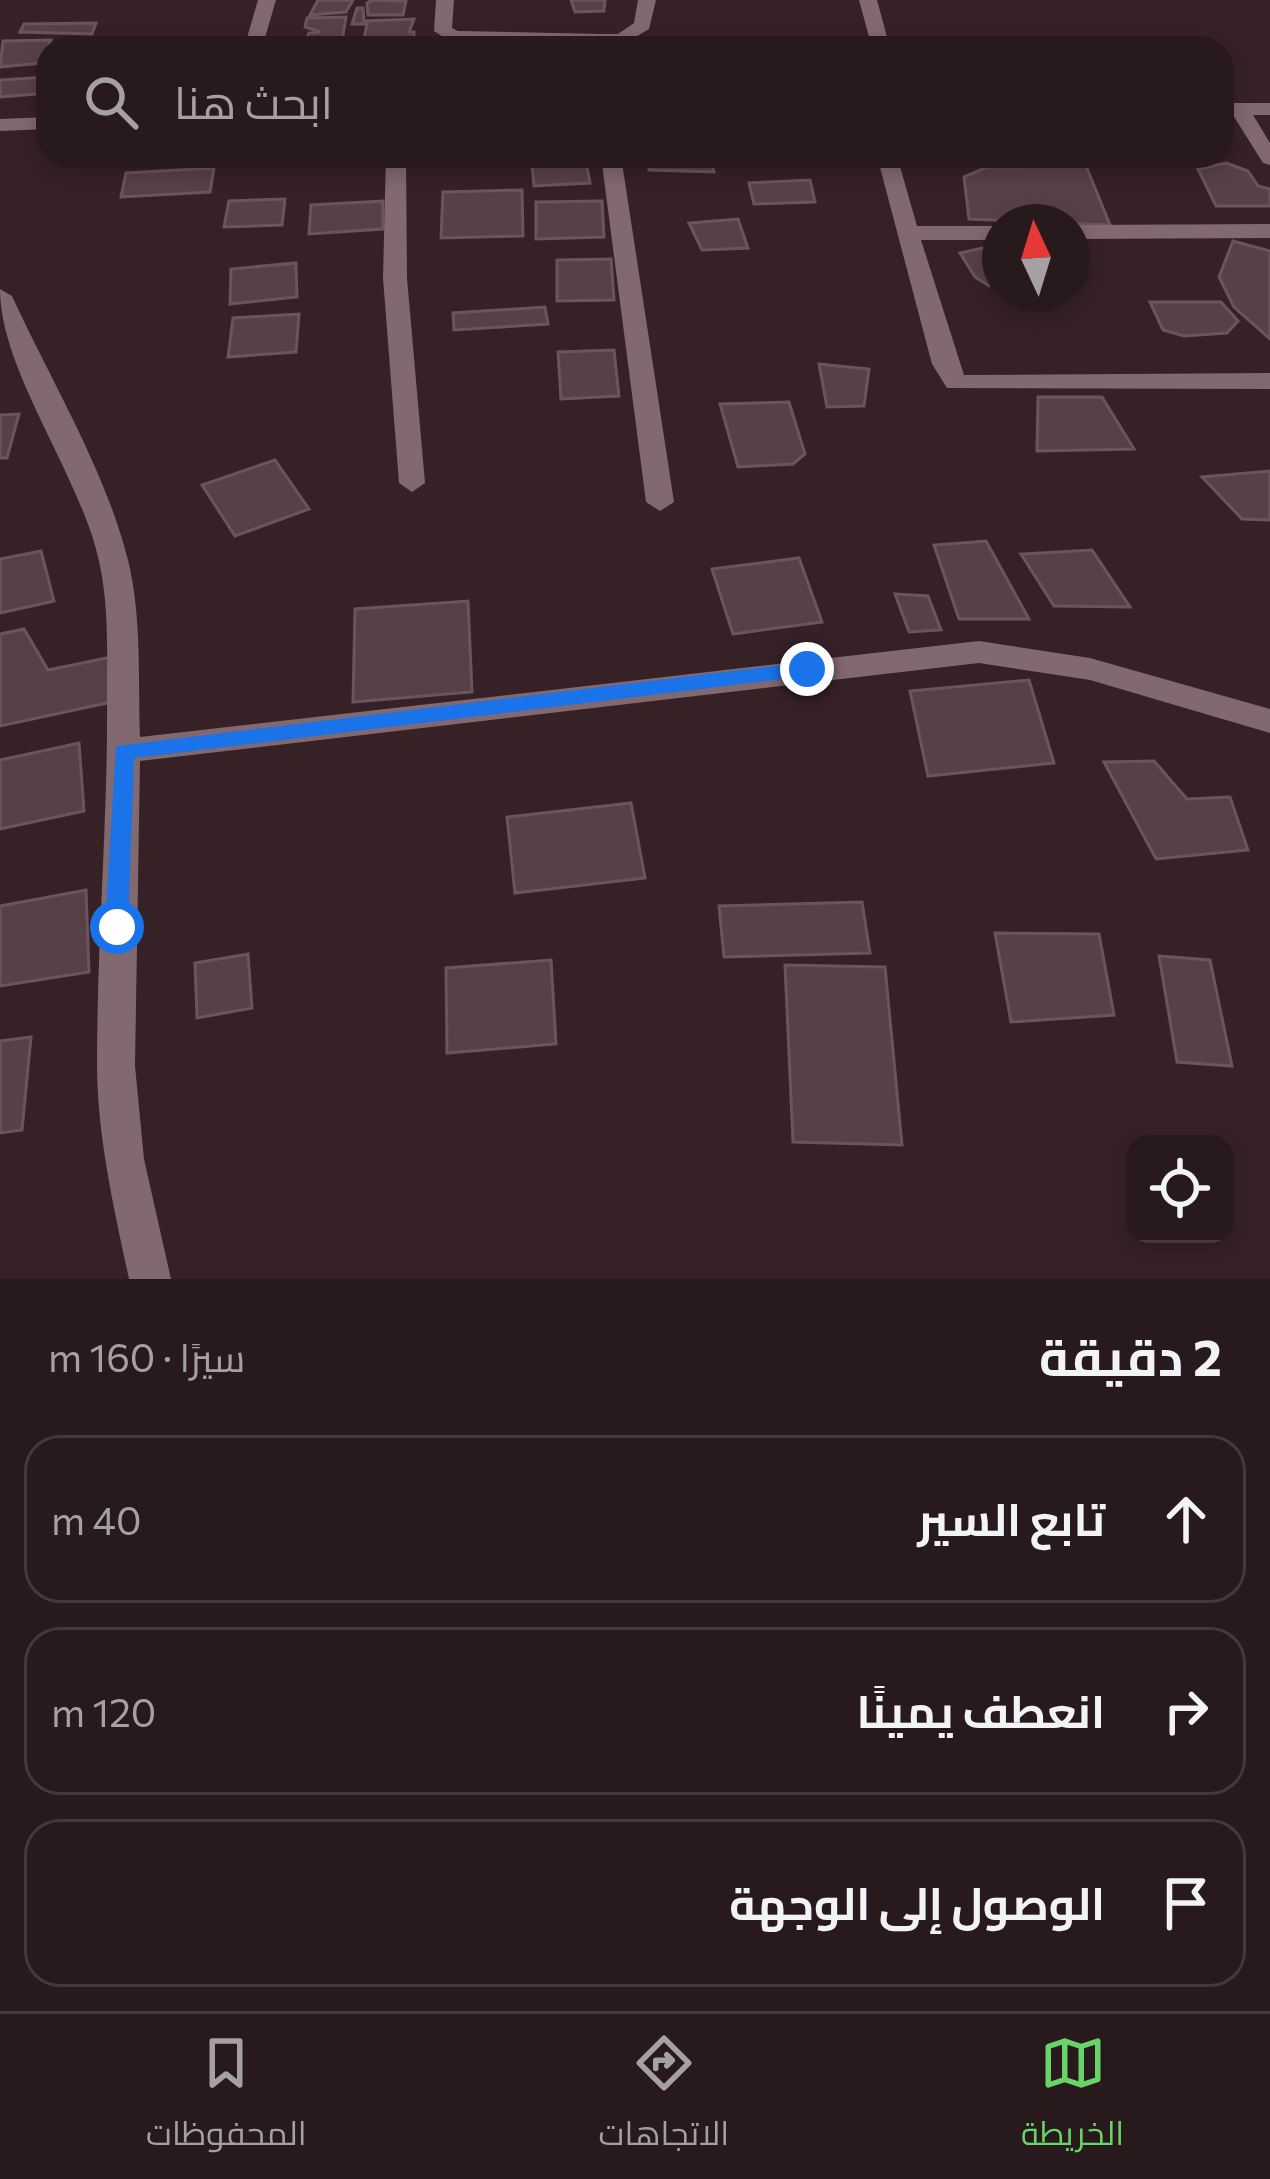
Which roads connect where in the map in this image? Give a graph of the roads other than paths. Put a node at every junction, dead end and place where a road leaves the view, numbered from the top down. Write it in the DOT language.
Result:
graph roads {
  1 [pos="267,0"];
  2 [pos="445,0"];
  3 [pos="647,0"];
  4 [pos="868,0"];
  5 [pos="256,36"];
  6 [pos="455,36"];
  7 [pos="626,36"];
  8 [pos="878,36"];
  9 [pos="1234,109"];
  10 [pos="1270,110"];
  11 [pos="1234,114"];
  12 [pos="36,124"];
  13 [pos="0,125"];
  14 [pos="1270,159"];
  15 [pos="396,168"];
  16 [pos="613,168"];
  17 [pos="890,168"];
  18 [pos="1270,231"];
  19 [pos="1090,232"];
  20 [pos="908,233"];
  21 [pos="982,233"];
  22 [pos="0,296"];
  23 [pos="1270,381"];
  24 [pos="412,483"];
  25 [pos="660,502"];
  26 [pos="1270,721"];
  27 [pos="124,752"];
  28 [pos="150,1279"];
  1 -- 5 [label="street"];
  2 -- 6 [label="street"];
  3 -- 7 [label="street"];
  4 -- 8 [label="street"];
  9 -- 10 [label="street"];
  11 -- 14 [label="street"];
  12 -- 13 [label="street"];
  15 -- 24 [label="street"];
  16 -- 25 [label="street"];
  17 -- 20 [label="street"];
  18 -- 19 [label="street"];
  20 -- 21 [label="street"];
  20 -- 23 [label="street"];
  22 -- 27 [label="street"];
  26 -- 27 [label="street"];
  27 -- 28 [label="street"];
}
